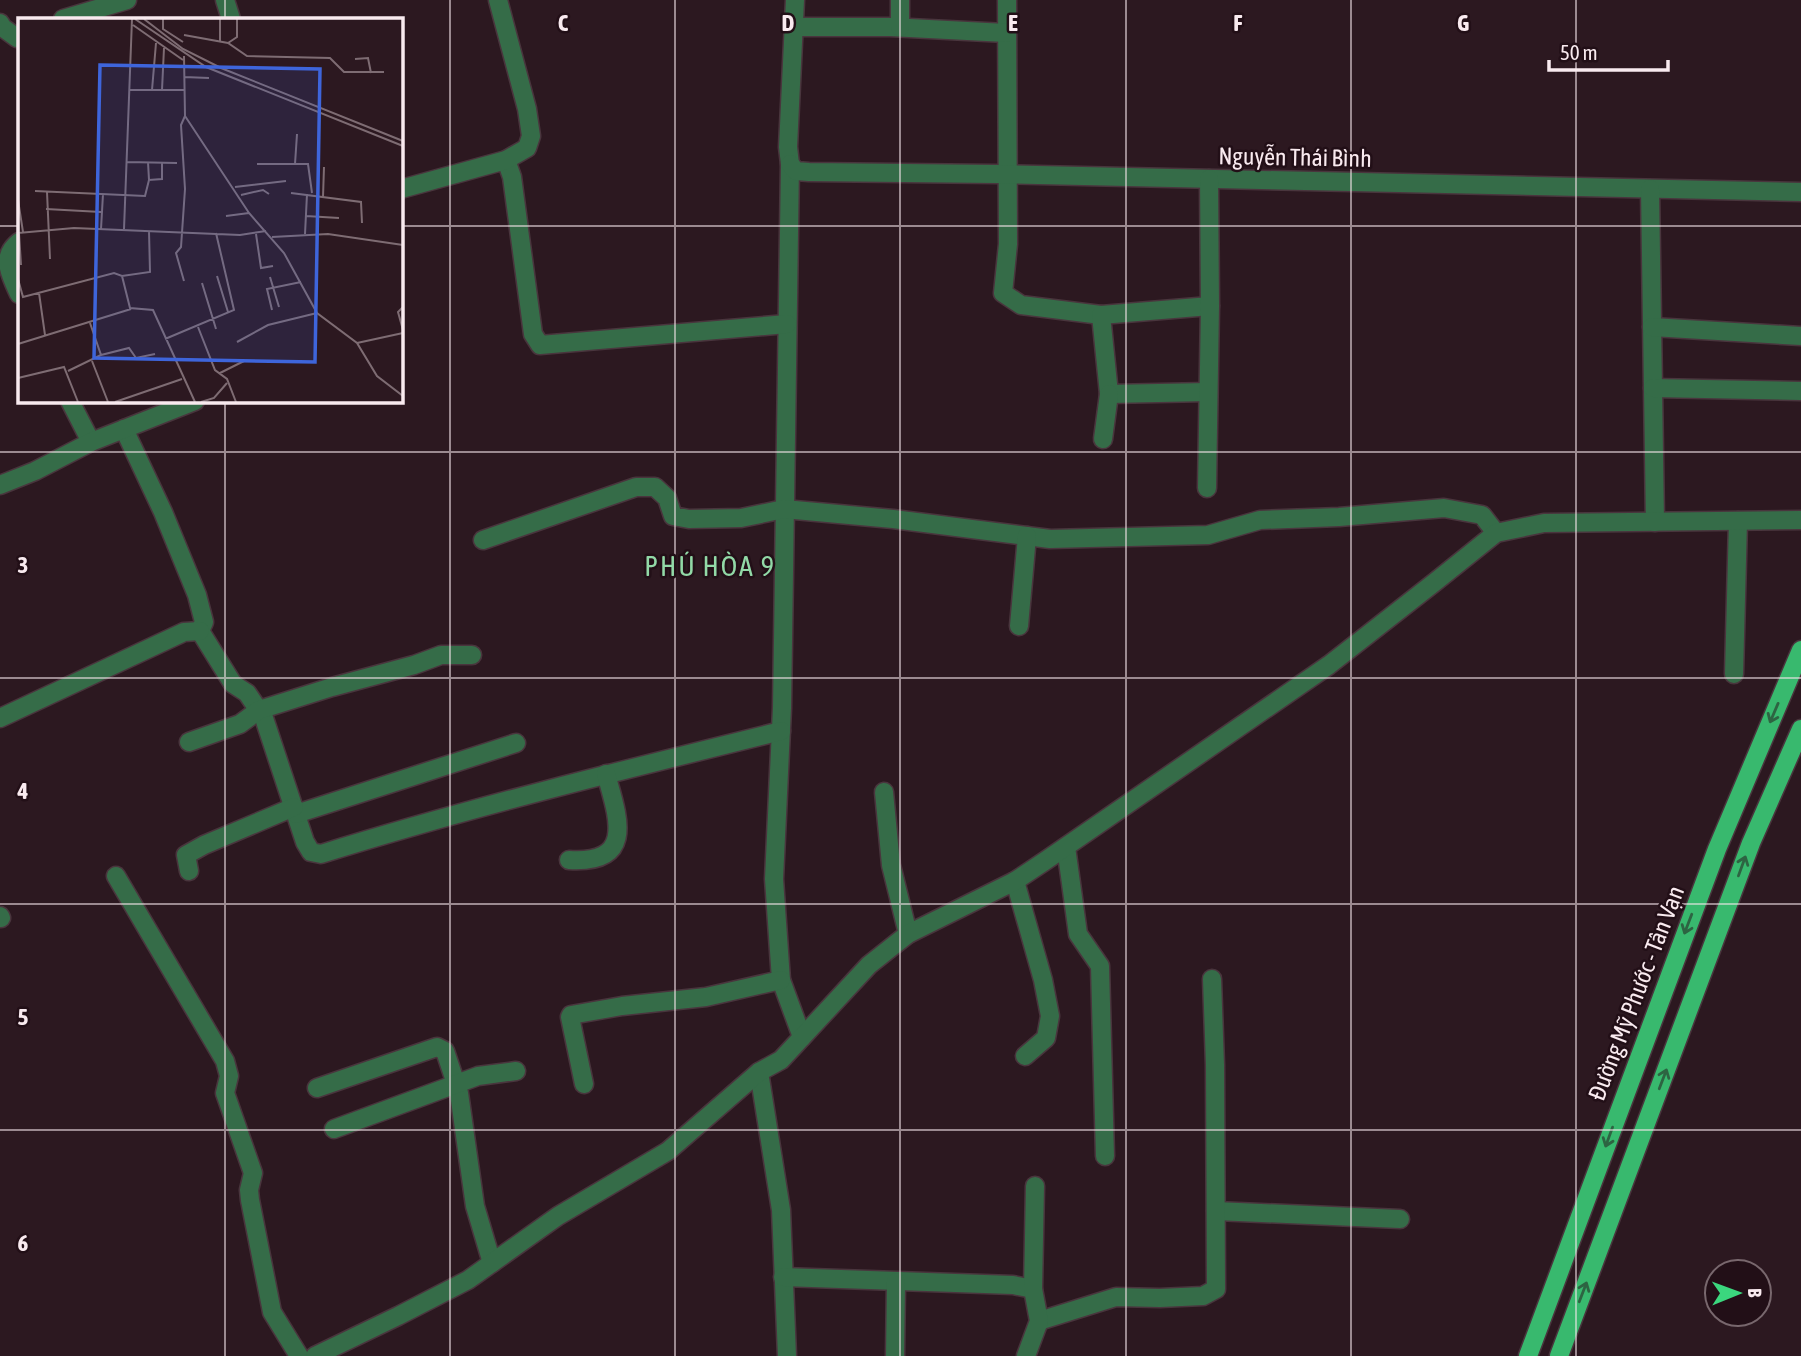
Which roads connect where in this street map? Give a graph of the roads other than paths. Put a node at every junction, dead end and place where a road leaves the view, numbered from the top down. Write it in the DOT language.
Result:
graph roads {
  1 [pos="127,0"];
  2 [pos="225,0"];
  3 [pos="498,0"];
  4 [pos="795,0"];
  5 [pos="900,0"];
  6 [pos="1007,0"];
  7 [pos="66,18"];
  8 [pos="231,18"];
  9 [pos="0,23"];
  10 [pos="794,27"];
  11 [pos="900,27"];
  12 [pos="1006,33"];
  13 [pos="18,39"];
  14 [pos="506,160"];
  15 [pos="790,164"];
  16 [pos="1007,174"];
  17 [pos="1209,180"];
  18 [pos="402,189"];
  19 [pos="1650,189"];
  20 [pos="1801,192"];
  21 [pos="18,243"];
  22 [pos="18,292"];
  23 [pos="1210,306"];
  24 [pos="1101,315"];
  25 [pos="787,324"];
  26 [pos="1652,327"];
  27 [pos="1801,336"];
  28 [pos="1653,388"];
  29 [pos="1801,391"];
  30 [pos="1208,392"];
  31 [pos="1109,394"];
  32 [pos="70,402"];
  33 [pos="192,402"];
  34 [pos="124,429"];
  35 [pos="1103,439"];
  36 [pos="91,442"];
  37 [pos="0,485"];
  38 [pos="1207,488"];
  39 [pos="784,509"];
  40 [pos="1801,520"];
  41 [pos="1738,521"];
  42 [pos="1655,522"];
  43 [pos="1496,533"];
  44 [pos="1027,536"];
  45 [pos="483,540"];
  46 [pos="1019,626"];
  47 [pos="200,631"];
  48 [pos="1801,650"];
  49 [pos="472,655"];
  50 [pos="1734,674"];
  51 [pos="259,710"];
  52 [pos="0,718"];
  53 [pos="1801,729"];
  54 [pos="781,731"];
  55 [pos="189,742"];
  56 [pos="516,743"];
  57 [pos="606,774"];
  58 [pos="884,792"];
  59 [pos="295,811"];
  60 [pos="1066,847"];
  61 [pos="569,860"];
  62 [pos="190,871"];
  63 [pos="116,876"];
  64 [pos="1014,881"];
  65 [pos="908,934"];
  66 [pos="1212,979"];
  67 [pos="781,980"];
  68 [pos="802,1037"];
  69 [pos="1025,1056"];
  70 [pos="516,1071"];
  71 [pos="760,1072"];
  72 [pos="456,1084"];
  73 [pos="584,1084"];
  74 [pos="317,1088"];
  75 [pos="334,1129"];
  76 [pos="1105,1156"];
  77 [pos="1035,1186"];
  78 [pos="1216,1211"];
  79 [pos="1401,1219"];
  80 [pos="492,1263"];
  81 [pos="783,1277"];
  82 [pos="896,1282"];
  83 [pos="1033,1289"];
  84 [pos="1039,1321"];
  85 [pos="299,1356"];
  86 [pos="315,1356"];
  87 [pos="787,1356"];
  88 [pos="895,1356"];
  89 [pos="1026,1356"];
  90 [pos="1528,1356"];
  91 [pos="1559,1356"];
  1 -- 7 [label="street"];
  2 -- 8 [label="street"];
  3 -- 14 [label="street"];
  4 -- 10 [label="street"];
  5 -- 11 [label="street"];
  6 -- 12 [label="street"];
  9 -- 13 [label="street"];
  10 -- 11 [label="street"];
  10 -- 15 [label="street"];
  11 -- 12 [label="street"];
  12 -- 16 [label="street"];
  14 -- 18 [label="street"];
  14 -- 25 [label="street"];
  15 -- 16 [label="street, Nguyễn Thái Bình"];
  15 -- 25 [label="street"];
  16 -- 17 [label="street, Nguyễn Thái Bình"];
  16 -- 24 [label="street"];
  17 -- 19 [label="street, Nguyễn Thái Bình"];
  17 -- 23 [label="street"];
  19 -- 20 [label="street, Nguyễn Thái Bình"];
  19 -- 26 [label="street"];
  21 -- 22 [label="street"];
  23 -- 24 [label="street"];
  23 -- 30 [label="street"];
  24 -- 31 [label="street"];
  25 -- 39 [label="street"];
  26 -- 27 [label="street"];
  26 -- 28 [label="street"];
  28 -- 29 [label="street"];
  28 -- 42 [label="street"];
  30 -- 31 [label="street"];
  30 -- 38 [label="street"];
  31 -- 35 [label="street"];
  32 -- 36 [label="street"];
  33 -- 34 [label="street"];
  34 -- 36 [label="street"];
  34 -- 47 [label="street"];
  36 -- 37 [label="street"];
  39 -- 44 [label="street"];
  39 -- 45 [label="street"];
  39 -- 54 [label="street"];
  40 -- 41 [label="street"];
  41 -- 42 [label="street"];
  41 -- 50 [label="street"];
  42 -- 43 [label="street"];
  43 -- 44 [label="street"];
  43 -- 60 [label="street"];
  44 -- 46 [label="street"];
  47 -- 51 [label="street"];
  47 -- 52 [label="street"];
  48 -- 90 [label="main road, Đường Mỹ Phước - Tân Vạn, one-way"];
  49 -- 51 [label="street"];
  51 -- 55 [label="street"];
  51 -- 59 [label="street"];
  91 -- 53 [label="main road, one-way"];
  54 -- 57 [label="street"];
  54 -- 67 [label="street"];
  56 -- 59 [label="street"];
  57 -- 59 [label="street"];
  57 -- 61 [label="street"];
  58 -- 65 [label="street"];
  59 -- 62 [label="street"];
  60 -- 64 [label="street"];
  60 -- 76 [label="street"];
  63 -- 85 [label="street"];
  64 -- 65 [label="street"];
  64 -- 69 [label="street"];
  65 -- 68 [label="street"];
  66 -- 78 [label="street"];
  67 -- 68 [label="street"];
  67 -- 73 [label="street"];
  68 -- 71 [label="street"];
  70 -- 72 [label="street"];
  71 -- 80 [label="street"];
  71 -- 81 [label="street"];
  72 -- 74 [label="street"];
  72 -- 75 [label="street"];
  72 -- 80 [label="street"];
  77 -- 83 [label="street"];
  78 -- 79 [label="street"];
  78 -- 84 [label="street"];
  80 -- 86 [label="street"];
  81 -- 82 [label="street"];
  81 -- 87 [label="street"];
  82 -- 83 [label="street"];
  82 -- 88 [label="street"];
  83 -- 84 [label="street"];
  84 -- 89 [label="street"];
}
